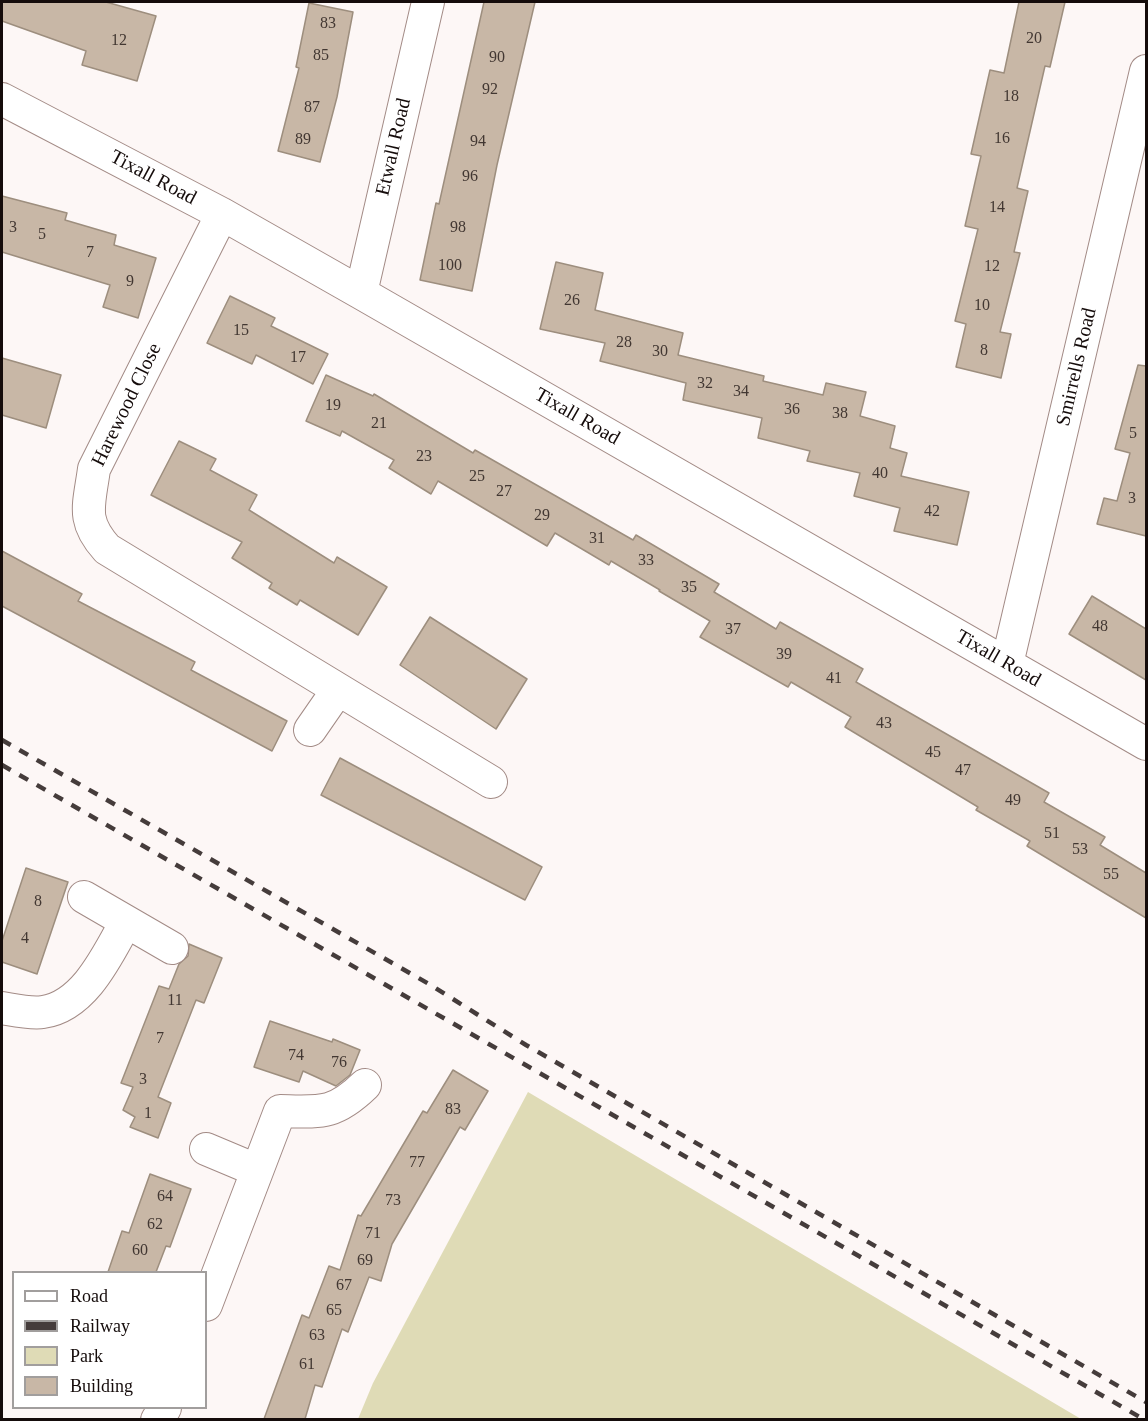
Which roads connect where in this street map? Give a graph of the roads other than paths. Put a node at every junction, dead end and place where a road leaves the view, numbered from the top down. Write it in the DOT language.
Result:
graph roads {
  1 [pos="428,2"];
  2 [pos="1146,71"];
  3 [pos="2,99"];
  4 [pos="222,214"];
  5 [pos="361,293"];
  6 [pos="1007,664"];
  7 [pos="337,690"];
  8 [pos="310,730"];
  9 [pos="1146,744"];
  10 [pos="491,782"];
  11 [pos="84,897"];
  12 [pos="126,922"];
  13 [pos="172,948"];
  14 [pos="2,1008"];
  15 [pos="365,1085"];
  16 [pos="206,1149"];
  17 [pos="256,1170"];
  18 [pos="207,1302"];
  1 -- 5 [label="street, Etwall Road"];
  2 -- 6 [label="street, Smirrells Road"];
  3 -- 4 [label="street, Tixall Road"];
  4 -- 5 [label="street, Tixall Road"];
  4 -- 7 [label="street, Harewood Close"];
  5 -- 6 [label="street, Tixall Road"];
  6 -- 9 [label="street, Tixall Road"];
  7 -- 8 [label="street"];
  7 -- 10 [label="street, Harewood Close"];
  11 -- 12 [label="street"];
  12 -- 13 [label="street"];
  12 -- 14 [label="street"];
  15 -- 17 [label="street"];
  16 -- 17 [label="street"];
  17 -- 18 [label="street"];
}
